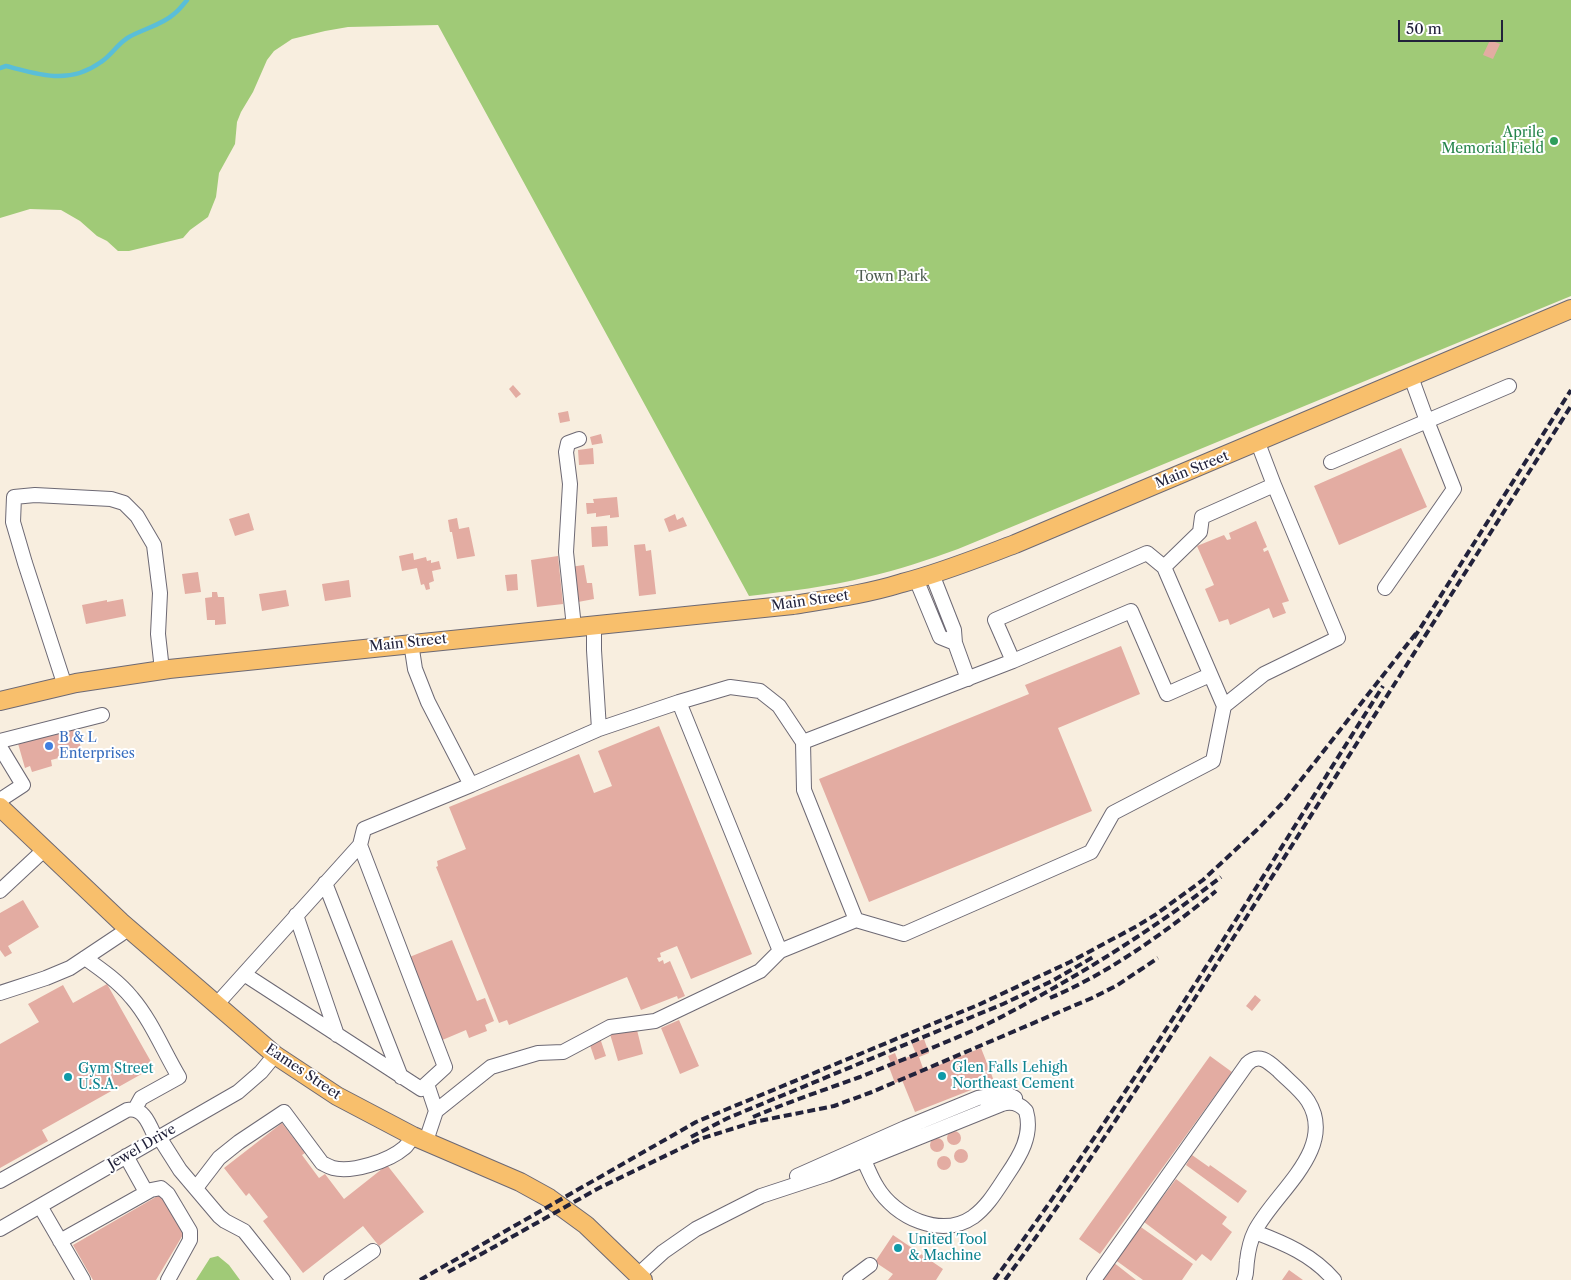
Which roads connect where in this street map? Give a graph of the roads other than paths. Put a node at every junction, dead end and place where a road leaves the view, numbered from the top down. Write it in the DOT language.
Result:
graph roads {
  1 [pos="1571,309"];
  2 [pos="1411,378"];
  3 [pos="1509,386"];
  4 [pos="1428,421"];
  5 [pos="580,439"];
  6 [pos="1258,443"];
  7 [pos="1331,462"];
  8 [pos="1274,485"];
  9 [pos="1164,567"];
  10 [pos="924,577"];
  11 [pos="1384,588"];
  12 [pos="594,625"];
  13 [pos="574,627"];
  14 [pos="411,643"];
  15 [pos="1013,661"];
  16 [pos="162,670"];
  17 [pos="1210,675"];
  18 [pos="968,679"];
  19 [pos="65,686"];
  20 [pos="0,700"];
  21 [pos="679,702"];
  22 [pos="1224,706"];
  23 [pos="102,715"];
  24 [pos="599,729"];
  25 [pos="0,741"];
  26 [pos="803,742"];
  27 [pos="0,747"];
  28 [pos="471,785"];
  29 [pos="0,800"];
  30 [pos="0,807"];
  31 [pos="360,845"];
  32 [pos="44,850"];
  33 [pos="325,883"];
  34 [pos="0,890"];
  35 [pos="296,915"];
  36 [pos="856,920"];
  37 [pos="128,928"];
  38 [pos="780,951"];
  39 [pos="85,958"];
  40 [pos="244,974"];
  41 [pos="0,993"];
  42 [pos="216,1005"];
  43 [pos="337,1035"];
  44 [pos="275,1055"];
  45 [pos="401,1077"];
  46 [pos="427,1084"];
  47 [pos="135,1109"];
  48 [pos="1026,1111"];
  49 [pos="436,1112"];
  50 [pos="158,1138"];
  51 [pos="420,1138"];
  52 [pos="126,1156"];
  53 [pos="864,1159"];
  54 [pos="0,1181"];
  55 [pos="196,1188"];
  56 [pos="146,1192"];
  57 [pos="761,1196"];
  58 [pos="40,1206"];
  59 [pos="0,1229"];
  60 [pos="1255,1232"];
  61 [pos="60,1241"];
  62 [pos="373,1251"];
  63 [pos="870,1265"];
  64 [pos="641,1277"];
  65 [pos="83,1280"];
  66 [pos="168,1280"];
  67 [pos="283,1280"];
  68 [pos="331,1280"];
  69 [pos="850,1280"];
  70 [pos="1094,1280"];
  71 [pos="1244,1280"];
  72 [pos="1334,1280"];
  1 -- 2 [label="main road, Main Street"];
  2 -- 4 [label="street"];
  2 -- 6 [label="main road, Main Street"];
  3 -- 4 [label="street"];
  4 -- 7 [label="street"];
  4 -- 11 [label="street"];
  5 -- 13 [label="street"];
  6 -- 8 [label="street"];
  6 -- 10 [label="main road, Main Street"];
  8 -- 9 [label="street"];
  8 -- 22 [label="street"];
  9 -- 15 [label="street"];
  9 -- 17 [label="street"];
  10 -- 12 [label="main road, Main Street"];
  10 -- 18 [label="street"];
  12 -- 13 [label="main road, Main Street"];
  12 -- 24 [label="street"];
  13 -- 14 [label="main road, Main Street"];
  14 -- 16 [label="main road, Main Street"];
  14 -- 28 [label="street"];
  15 -- 17 [label="street"];
  15 -- 18 [label="street"];
  16 -- 19 [label="main road, Main Street"];
  16 -- 19 [label="street"];
  17 -- 22 [label="street"];
  18 -- 26 [label="street"];
  19 -- 20 [label="main road, Main Street"];
  21 -- 24 [label="street"];
  21 -- 26 [label="street"];
  21 -- 38 [label="street"];
  22 -- 36 [label="street"];
  23 -- 25 [label="street"];
  24 -- 28 [label="street"];
  26 -- 36 [label="street"];
  27 -- 29 [label="street"];
  28 -- 31 [label="street"];
  30 -- 32 [label="main road, Eames Street"];
  31 -- 33 [label="street"];
  31 -- 46 [label="street"];
  32 -- 34 [label="street"];
  32 -- 37 [label="main road, Eames Street"];
  33 -- 35 [label="street"];
  33 -- 45 [label="street"];
  35 -- 40 [label="street"];
  35 -- 43 [label="street"];
  36 -- 38 [label="street"];
  37 -- 39 [label="street"];
  37 -- 42 [label="main road, Eames Street"];
  38 -- 49 [label="street"];
  39 -- 41 [label="street"];
  39 -- 47 [label="street"];
  40 -- 42 [label="street"];
  40 -- 43 [label="street"];
  42 -- 44 [label="main road, Eames Street"];
  43 -- 45 [label="street"];
  44 -- 50 [label="street, Jewel Drive"];
  44 -- 51 [label="main road, Eames Street"];
  45 -- 46 [label="street"];
  46 -- 49 [label="street"];
  47 -- 50 [label="street"];
  47 -- 54 [label="street"];
  48 -- 53 [label="street"];
  48 -- 53 [label="street"];
  48 -- 57 [label="street"];
  49 -- 51 [label="street"];
  50 -- 52 [label="street, Jewel Drive"];
  50 -- 55 [label="street"];
  51 -- 55 [label="street"];
  51 -- 64 [label="main road, Eames Street"];
  52 -- 56 [label="street"];
  52 -- 58 [label="street, Jewel Drive"];
  53 -- 57 [label="street"];
  55 -- 67 [label="street"];
  56 -- 61 [label="street"];
  56 -- 66 [label="street"];
  57 -- 64 [label="street"];
  58 -- 59 [label="street, Jewel Drive"];
  58 -- 61 [label="street"];
  60 -- 70 [label="street"];
  60 -- 71 [label="street"];
  60 -- 72 [label="street"];
  61 -- 65 [label="street"];
  62 -- 68 [label="street"];
  63 -- 69 [label="street"];
}
